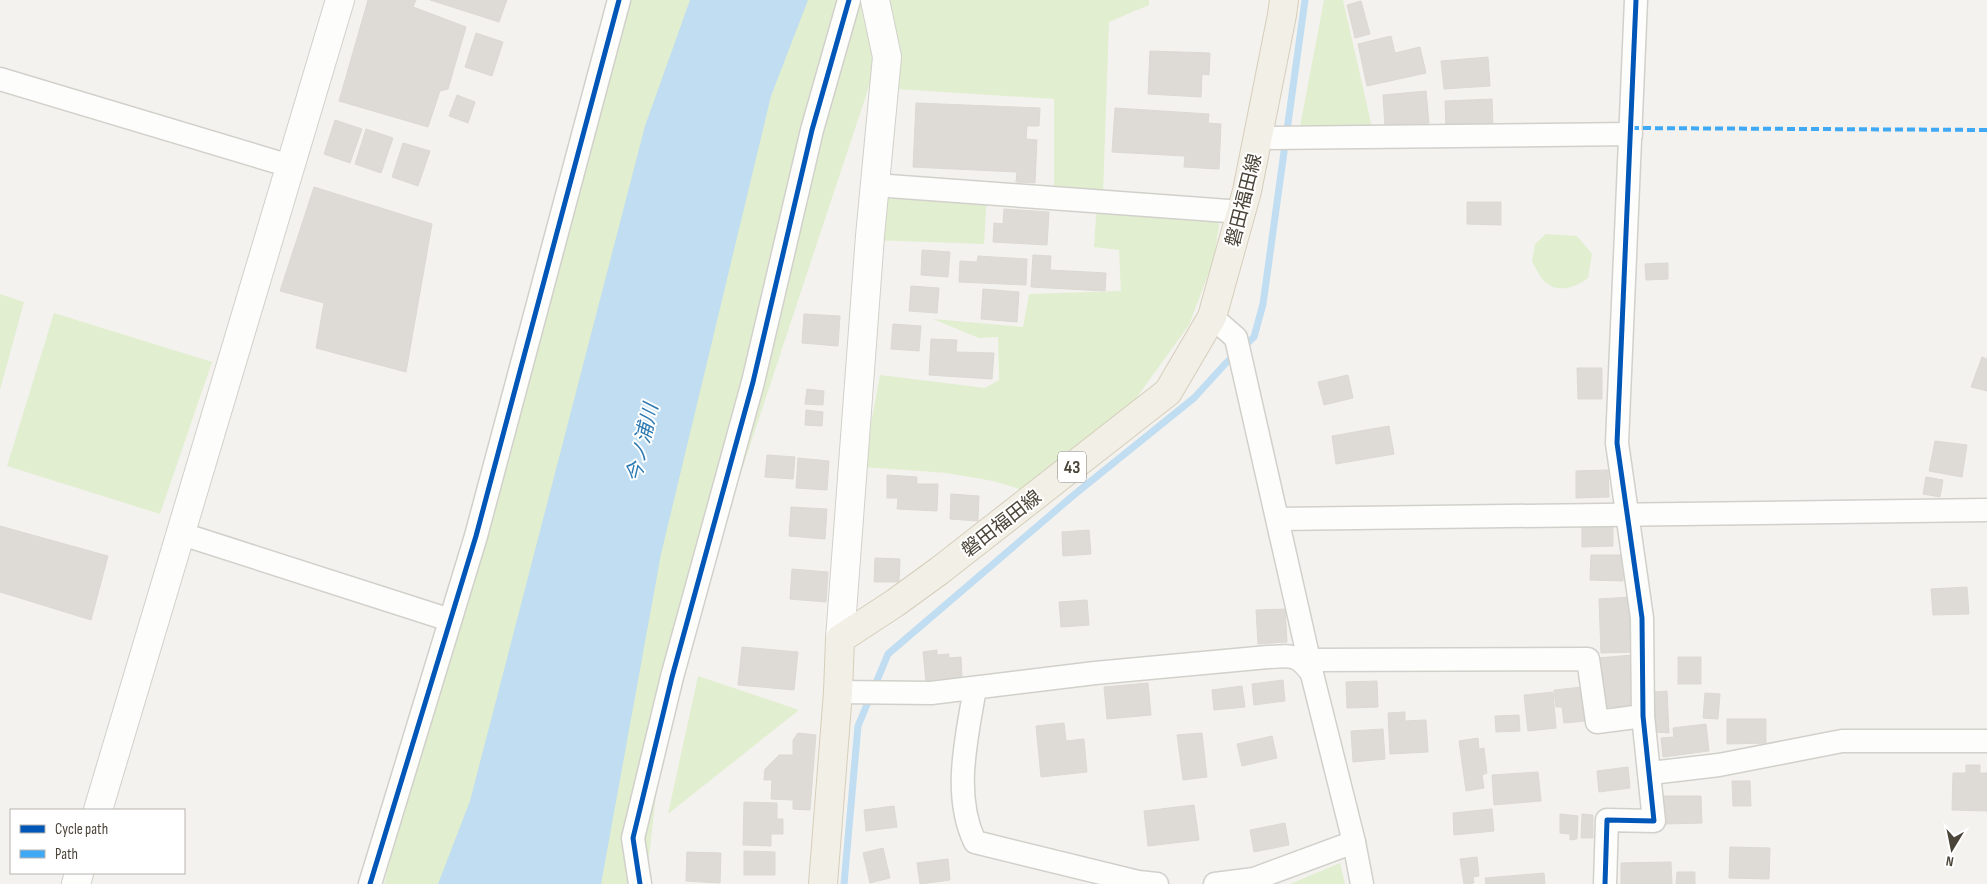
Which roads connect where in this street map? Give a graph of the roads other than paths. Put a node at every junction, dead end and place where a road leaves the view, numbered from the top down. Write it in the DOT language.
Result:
graph roads {
  1 [pos="340,0"];
  2 [pos="619,0"];
  3 [pos="849,0"];
  4 [pos="875,0"];
  5 [pos="1284,0"];
  6 [pos="1636,0"];
  7 [pos="0,79"];
  8 [pos="1630,134"];
  9 [pos="1259,138"];
  10 [pos="290,166"];
  11 [pos="875,186"];
  12 [pos="1242,212"];
  13 [pos="1212,317"];
  14 [pos="1987,510"];
  15 [pos="1628,514"];
  16 [pos="1278,520"];
  17 [pos="180,533"];
  18 [pos="450,620"];
  19 [pos="840,638"];
  20 [pos="1310,667"];
  21 [pos="975,688"];
  22 [pos="838,692"];
  23 [pos="1644,716"];
  24 [pos="1987,741"];
  25 [pos="1651,773"];
  26 [pos="98,809"];
  27 [pos="1354,842"];
  28 [pos="370,884"];
  29 [pos="640,884"];
  30 [pos="823,884"];
  31 [pos="1158,884"];
  32 [pos="1215,884"];
  33 [pos="1362,884"];
  34 [pos="1605,884"];
  1 -- 10 [label="street"];
  2 -- 18 [label="street"];
  3 -- 29 [label="street"];
  4 -- 11 [label="street"];
  5 -- 9 [label="main road, 磐田福田線 / 43"];
  6 -- 8 [label="street"];
  7 -- 10 [label="street"];
  8 -- 9 [label="street"];
  8 -- 15 [label="street"];
  9 -- 12 [label="main road, 磐田福田線 / 43"];
  10 -- 17 [label="street"];
  11 -- 12 [label="street"];
  11 -- 19 [label="street"];
  12 -- 13 [label="main road, 磐田福田線 / 43"];
  13 -- 16 [label="street"];
  13 -- 19 [label="main road, 磐田福田線 / 43"];
  14 -- 15 [label="street"];
  15 -- 16 [label="street"];
  15 -- 23 [label="street"];
  16 -- 20 [label="street"];
  17 -- 18 [label="street"];
  17 -- 26 [label="street"];
  18 -- 28 [label="street"];
  19 -- 22 [label="main road"];
  20 -- 21 [label="street"];
  20 -- 23 [label="street"];
  20 -- 27 [label="street"];
  21 -- 22 [label="street"];
  21 -- 31 [label="street"];
  22 -- 30 [label="main road"];
  23 -- 25 [label="street"];
  24 -- 25 [label="street"];
  25 -- 34 [label="street"];
  27 -- 32 [label="street"];
  27 -- 33 [label="street"];
}
